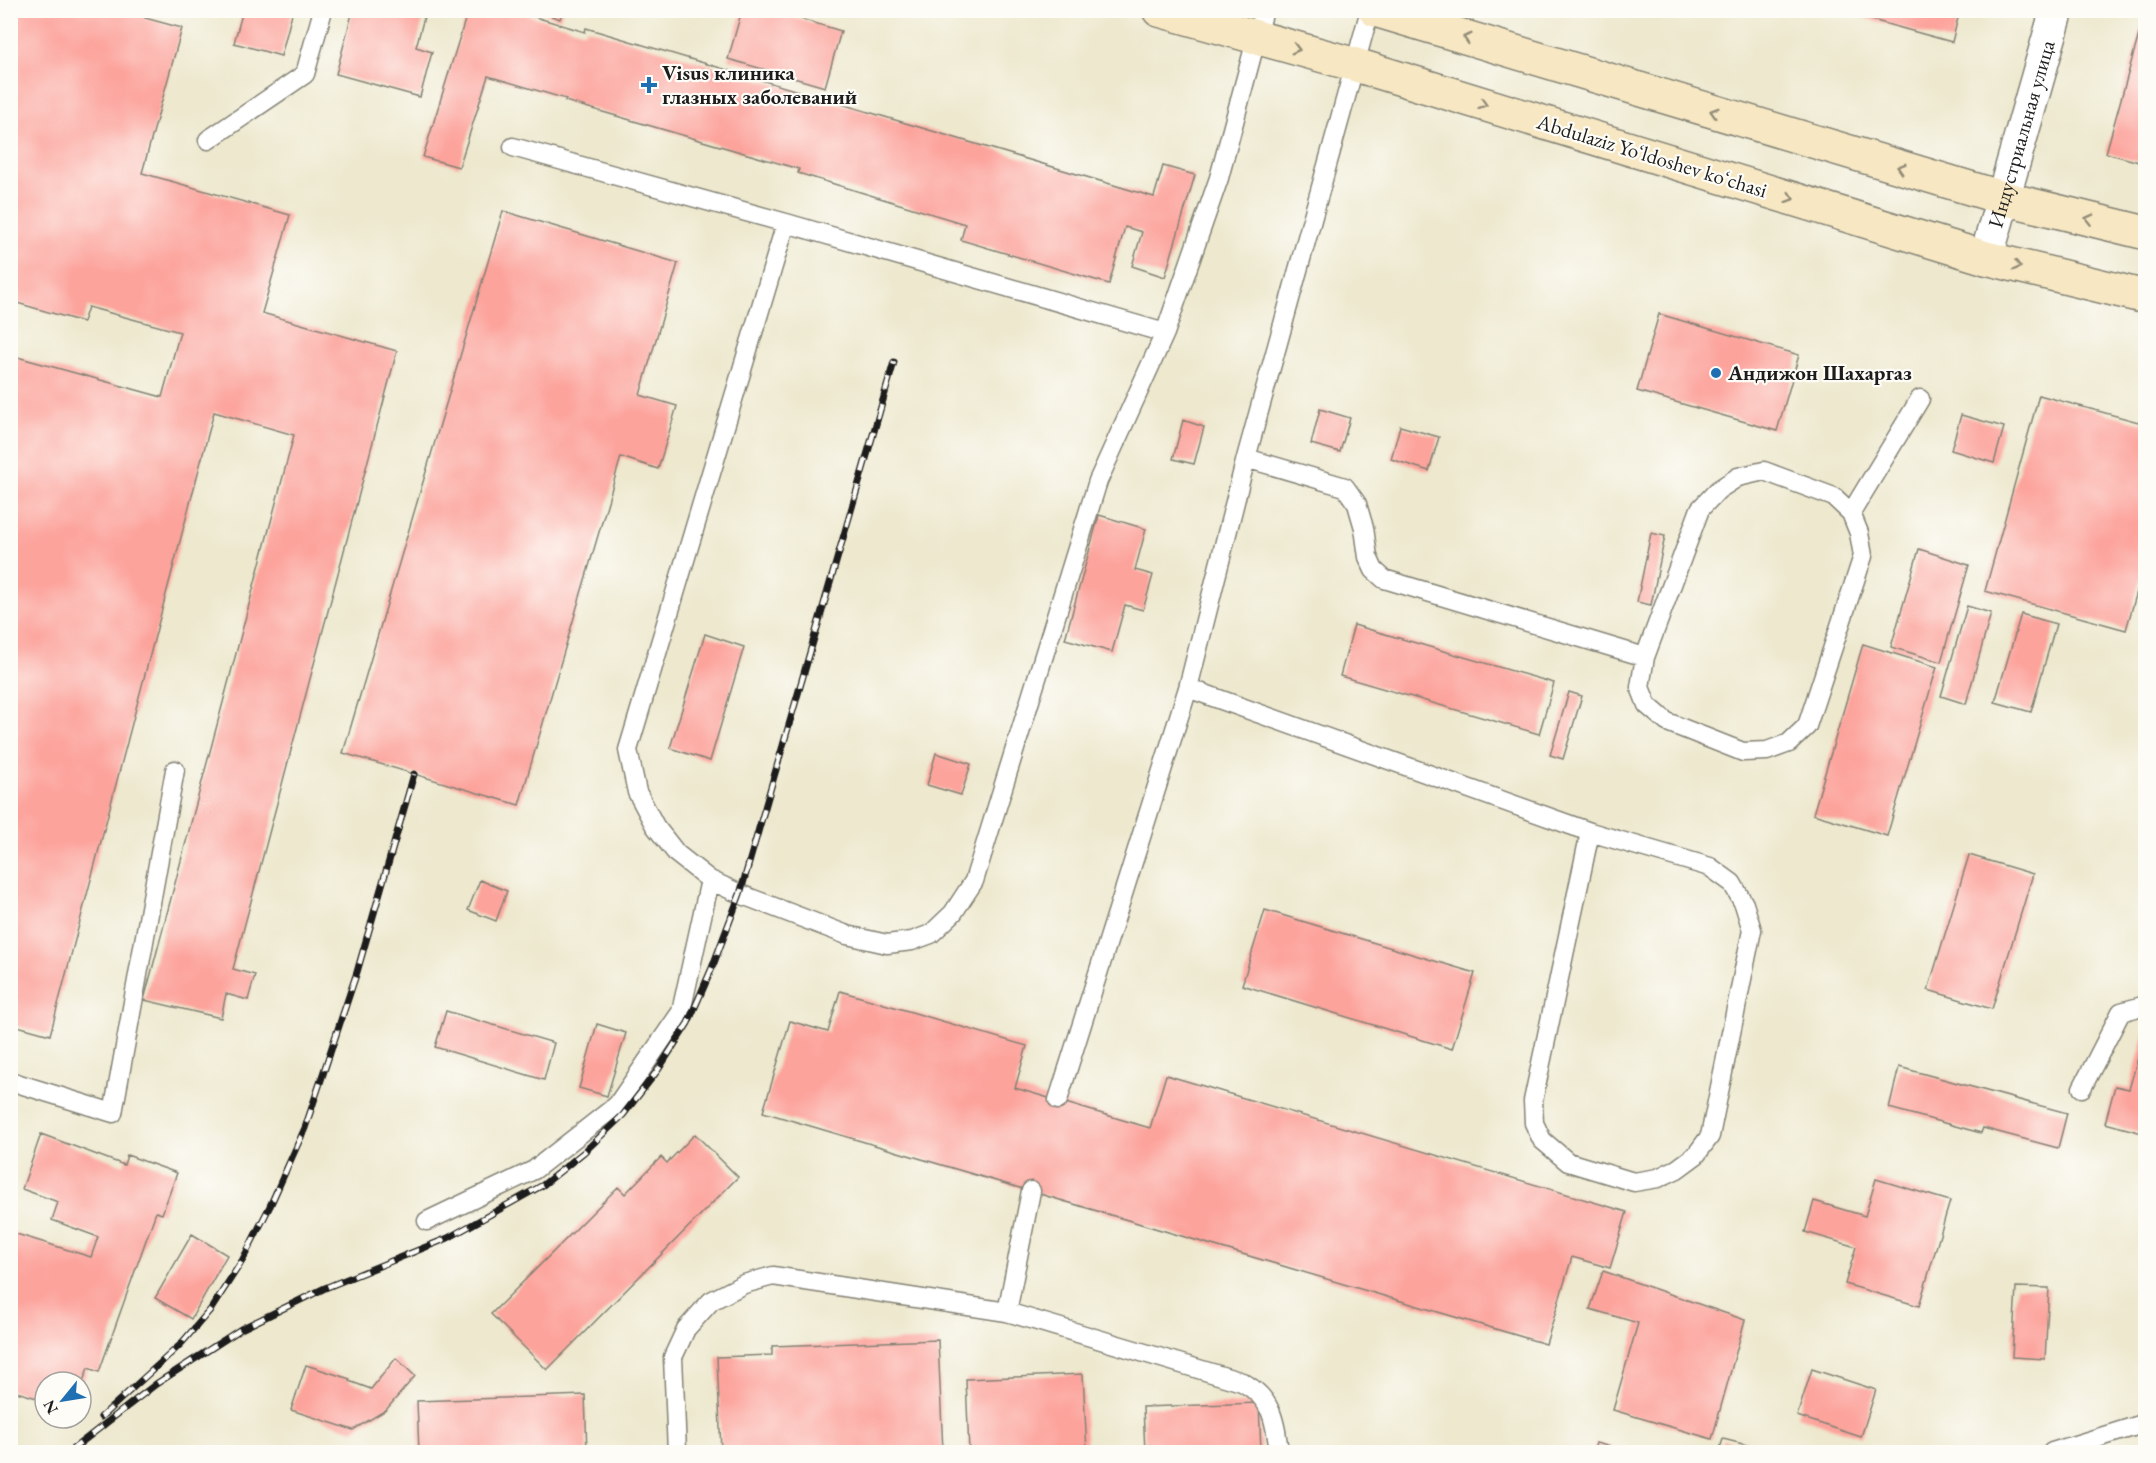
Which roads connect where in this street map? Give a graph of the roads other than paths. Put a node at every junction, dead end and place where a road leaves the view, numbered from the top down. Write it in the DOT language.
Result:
graph roads {
  1 [pos="323,10"];
  2 [pos="1159,10"];
  3 [pos="1370,10"];
  4 [pos="1375,10"];
  5 [pos="2057,10"];
  6 [pos="1260,24"];
  7 [pos="1356,65"];
  8 [pos="208,140"];
  9 [pos="513,147"];
  10 [pos="2002,198"];
  11 [pos="786,223"];
  12 [pos="2145,233"];
  13 [pos="1986,258"];
  14 [pos="2145,297"];
  15 [pos="1165,333"];
  16 [pos="1920,399"];
  17 [pos="1246,458"];
  18 [pos="1851,513"];
  19 [pos="1645,657"];
  20 [pos="1188,688"];
  21 [pos="175,770"];
  22 [pos="1590,832"];
  23 [pos="710,880"];
  24 [pos="2145,1005"];
  25 [pos="10,1081"];
  26 [pos="2082,1088"];
  27 [pos="1058,1100"];
  28 [pos="1030,1191"];
  29 [pos="427,1221"];
  30 [pos="1007,1312"];
  31 [pos="2145,1423"];
  32 [pos="677,1452"];
  33 [pos="1279,1452"];
  34 [pos="2052,1452"];
  1 -- 8 [label="lane"];
  2 -- 6 [label="main road, Abdulaziz Yoʻldoshev koʻchasi"];
  3 -- 7 [label="lane"];
  10 -- 4 [label="main road, one-way"];
  5 -- 10 [label="street, Индустриальная улица"];
  6 -- 7 [label="main road, Abdulaziz Yoʻldoshev koʻchasi, one-way"];
  6 -- 15 [label="lane"];
  7 -- 13 [label="main road, Abdulaziz Yoʻldoshev koʻchasi, one-way"];
  7 -- 17 [label="lane"];
  9 -- 11 [label="lane"];
  12 -- 10 [label="main road, one-way"];
  10 -- 13 [label="street, Индустриальная улица"];
  11 -- 15 [label="lane"];
  11 -- 23 [label="lane"];
  13 -- 14 [label="main road, Abdulaziz Yoʻldoshev koʻchasi, one-way"];
  15 -- 23 [label="lane"];
  16 -- 18 [label="lane"];
  17 -- 19 [label="lane"];
  17 -- 20 [label="lane"];
  18 -- 19 [label="lane"];
  18 -- 19 [label="lane"];
  20 -- 22 [label="lane"];
  20 -- 27 [label="lane"];
  21 -- 25 [label="lane"];
  22 -- 22 [label="lane"];
  23 -- 29 [label="lane"];
  24 -- 26 [label="lane"];
  28 -- 30 [label="lane"];
  30 -- 32 [label="lane"];
  30 -- 33 [label="lane"];
  31 -- 34 [label="lane"];
}
